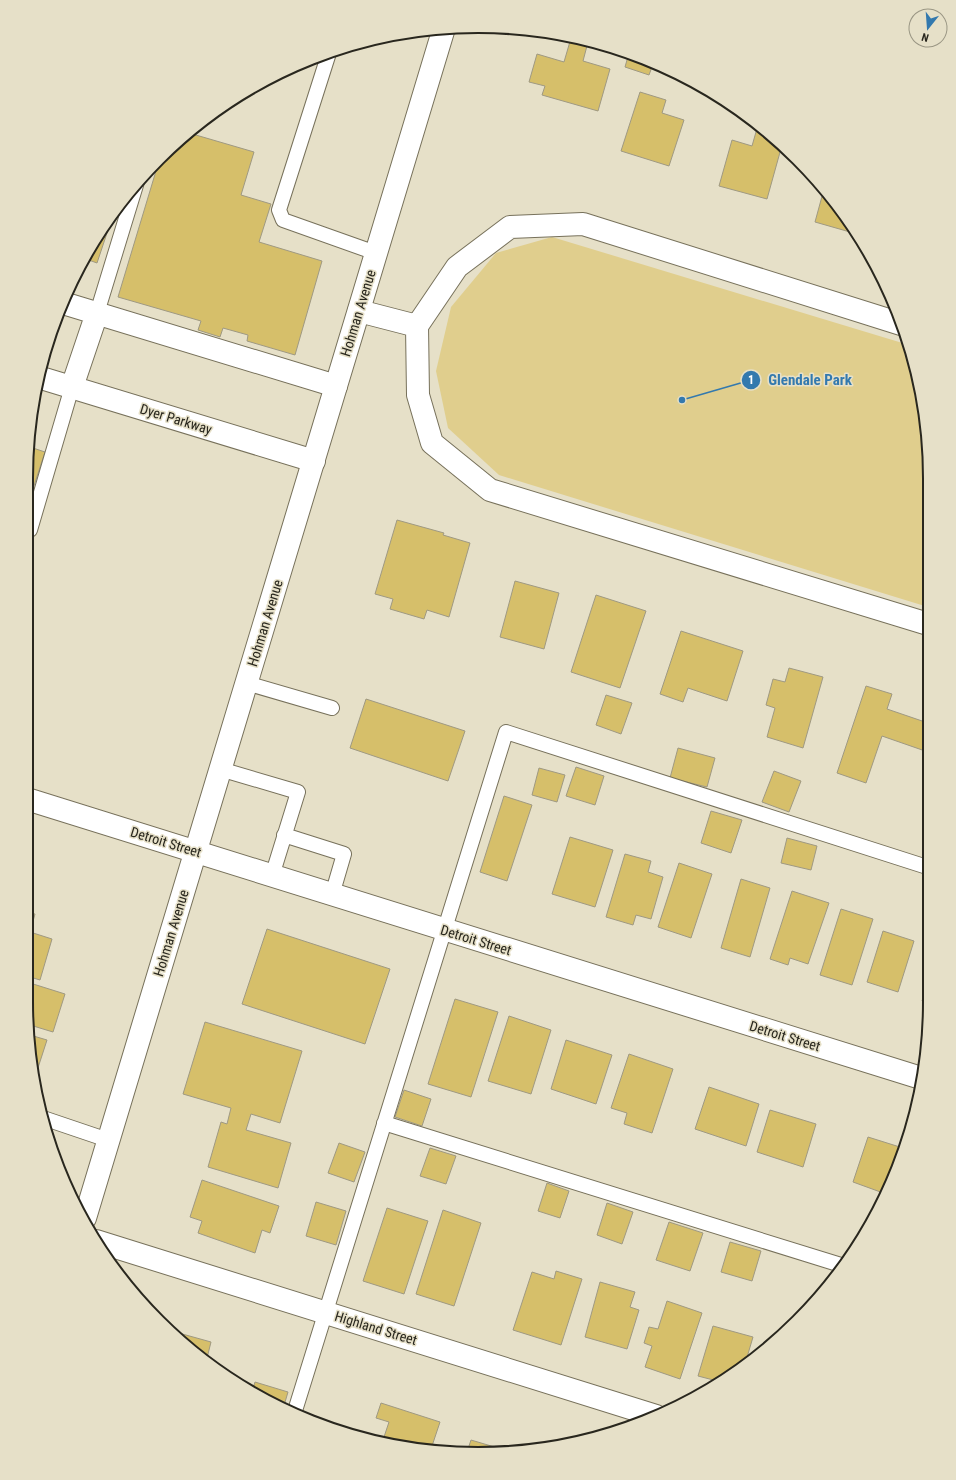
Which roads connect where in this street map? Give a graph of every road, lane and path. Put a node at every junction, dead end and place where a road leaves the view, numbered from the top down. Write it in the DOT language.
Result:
graph roads {
  1 [pos="442,35"];
  2 [pos="328,60"];
  3 [pos="132,198"];
  4 [pos="376,253"];
  5 [pos="69,305"];
  6 [pos="359,310"];
  7 [pos="97,313"];
  8 [pos="894,322"];
  9 [pos="417,326"];
  10 [pos="45,379"];
  11 [pos="336,386"];
  12 [pos="72,387"];
  13 [pos="314,462"];
  14 [pos="33,520"];
  15 [pos="923,622"];
  16 [pos="246,683"];
  17 [pos="332,708"];
  18 [pos="220,769"];
  19 [pos="33,801"];
  20 [pos="284,835"];
  21 [pos="195,851"];
  22 [pos="923,866"];
  23 [pos="272,876"];
  24 [pos="332,895"];
  25 [pos="445,930"];
  26 [pos="916,1076"];
  27 [pos="49,1120"];
  28 [pos="384,1123"];
  29 [pos="108,1140"];
  30 [pos="87,1213"];
  31 [pos="105,1244"];
  32 [pos="837,1264"];
  33 [pos="326,1312"];
  34 [pos="296,1408"];
  35 [pos="647,1413"];
  1 -- 4 [label="street, Hohman Avenue"];
  2 -- 4 [label="lane"];
  3 -- 7 [label="lane"];
  4 -- 6 [label="street, Hohman Avenue"];
  5 -- 7 [label="street"];
  6 -- 9 [label="street"];
  6 -- 11 [label="street, Hohman Avenue"];
  7 -- 11 [label="street"];
  7 -- 12 [label="street"];
  8 -- 9 [label="street"];
  9 -- 15 [label="street"];
  10 -- 12 [label="street, Dyer Parkway"];
  11 -- 13 [label="street, Hohman Avenue"];
  12 -- 13 [label="street, Dyer Parkway"];
  12 -- 14 [label="lane"];
  13 -- 16 [label="street, Hohman Avenue"];
  16 -- 17 [label="lane"];
  16 -- 18 [label="street, Hohman Avenue"];
  18 -- 20 [label="lane"];
  18 -- 21 [label="street, Hohman Avenue"];
  19 -- 21 [label="street, Detroit Street"];
  20 -- 23 [label="lane"];
  20 -- 24 [label="lane"];
  21 -- 23 [label="street, Detroit Street"];
  21 -- 29 [label="street, Hohman Avenue"];
  22 -- 25 [label="lane"];
  23 -- 24 [label="street, Detroit Street"];
  24 -- 25 [label="street, Detroit Street"];
  25 -- 26 [label="street, Detroit Street"];
  25 -- 28 [label="lane"];
  27 -- 29 [label="lane"];
  28 -- 32 [label="lane"];
  28 -- 33 [label="lane"];
  29 -- 30 [label="street, Hohman Avenue"];
  31 -- 33 [label="street, Highland Street"];
  33 -- 34 [label="lane"];
  33 -- 35 [label="street, Highland Street"];
}
